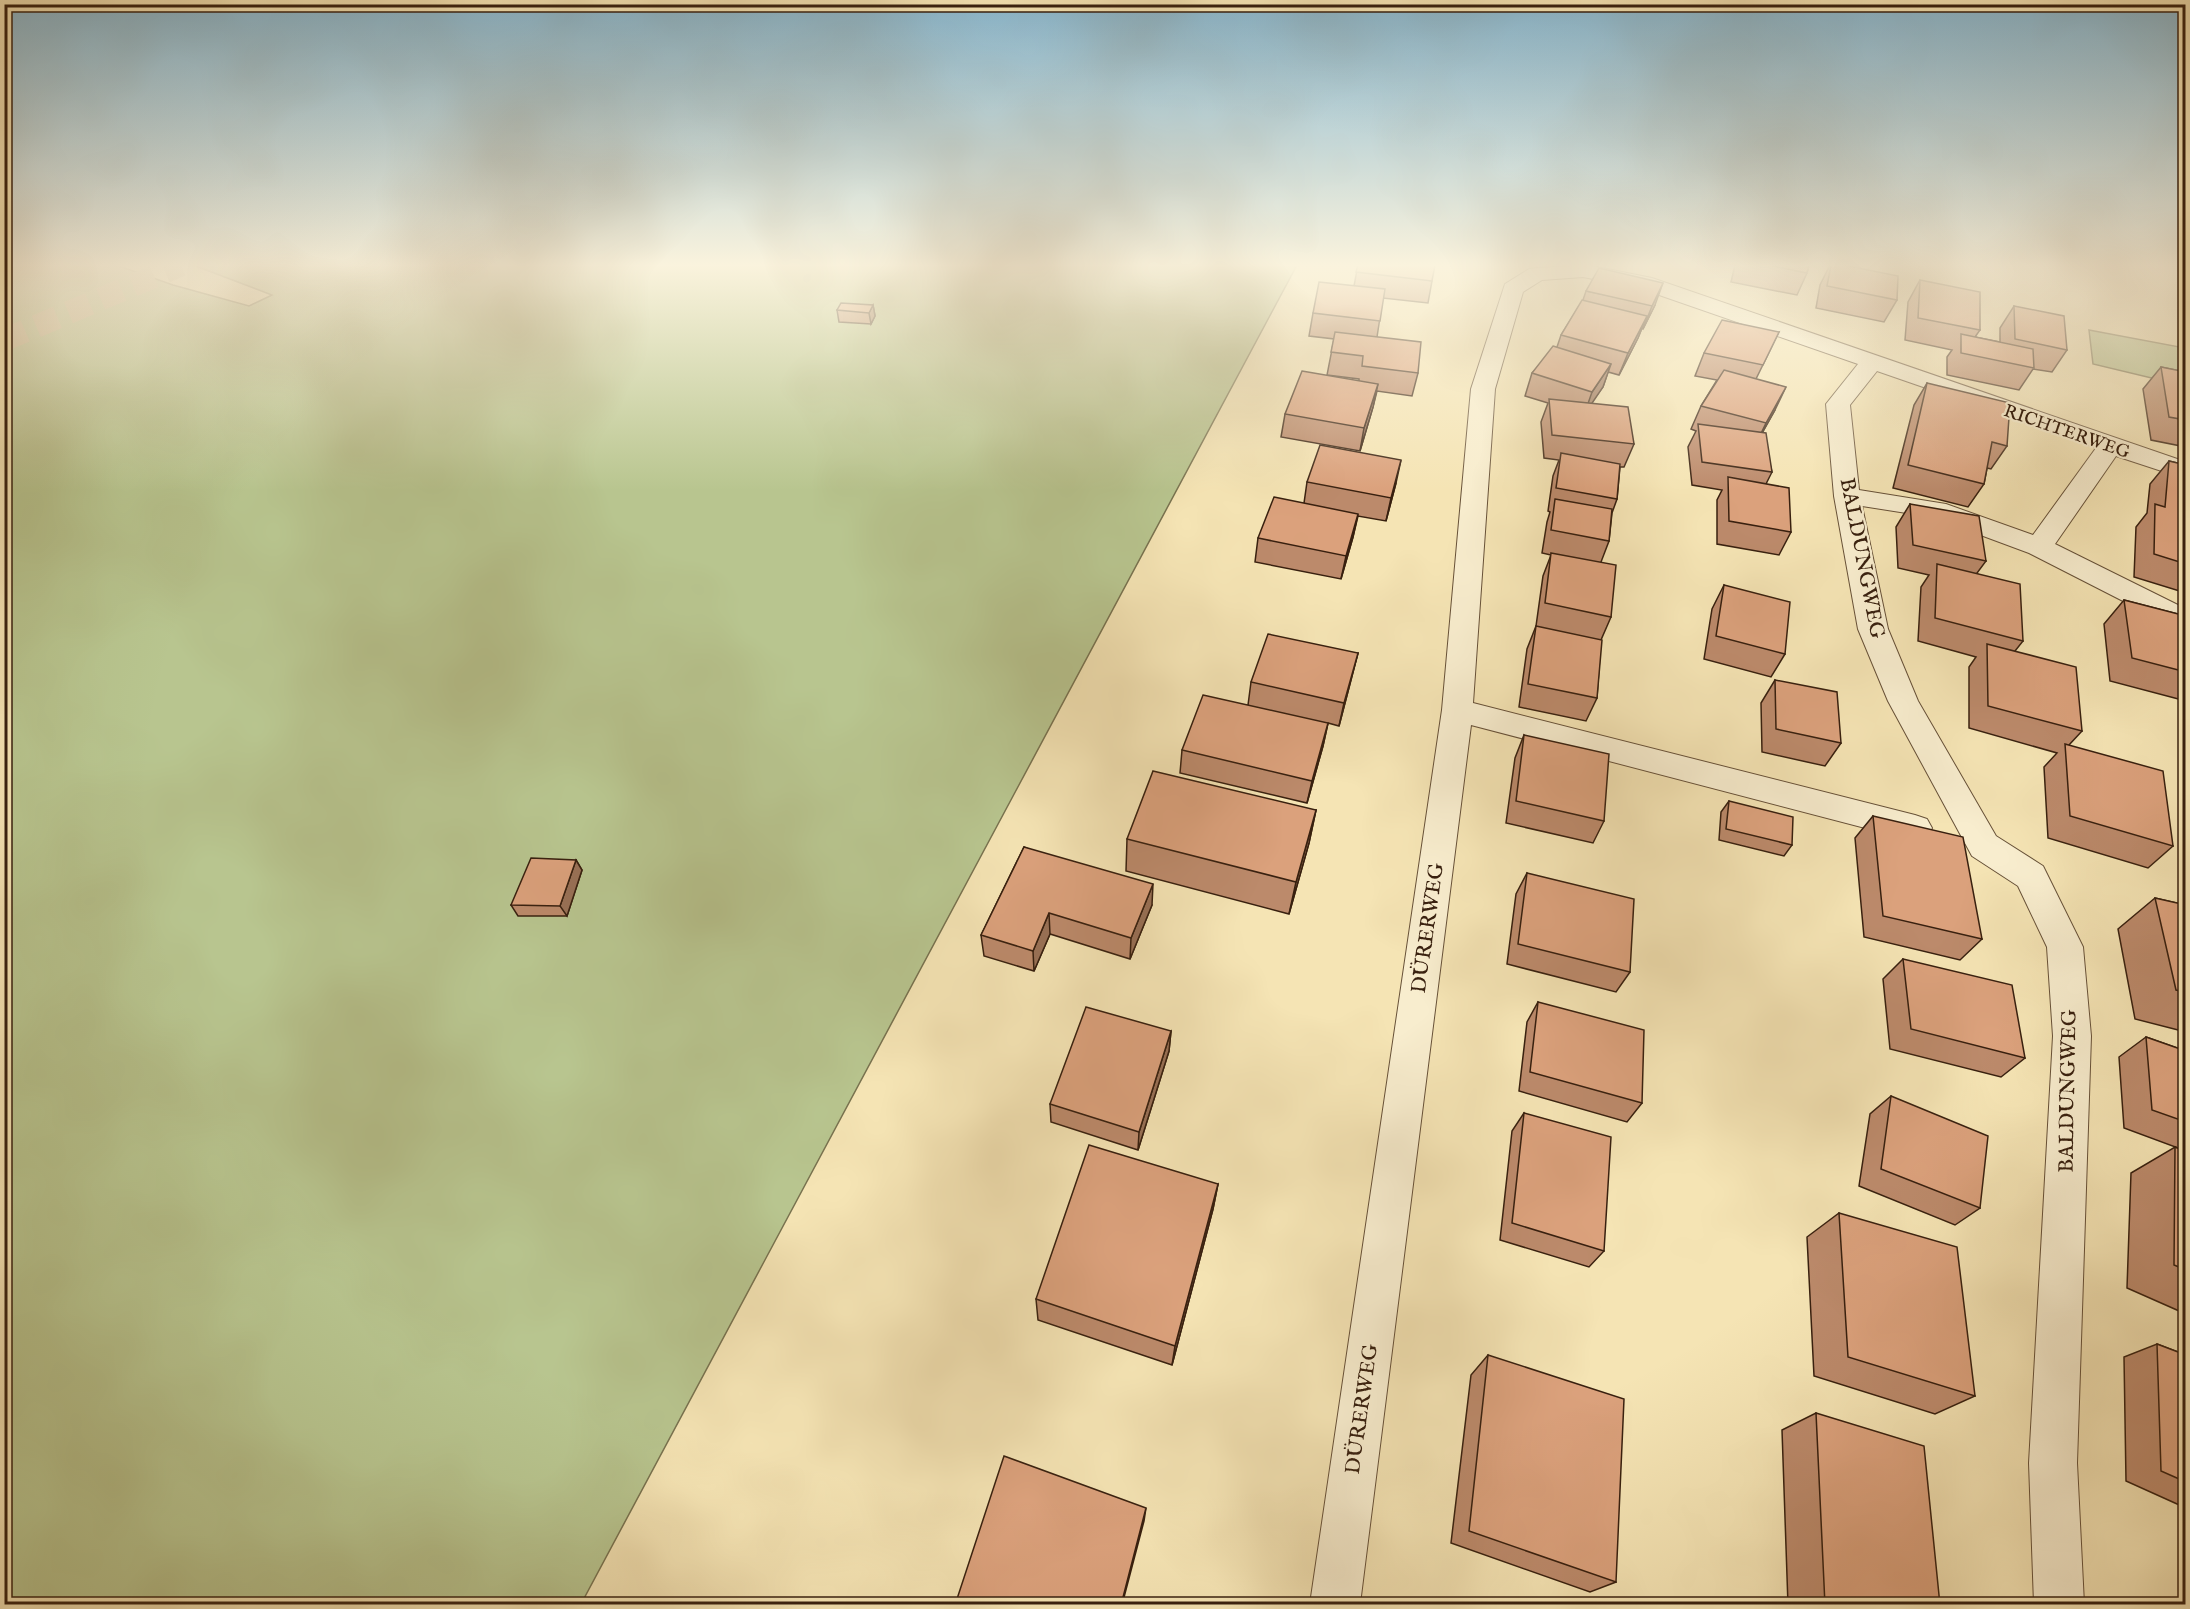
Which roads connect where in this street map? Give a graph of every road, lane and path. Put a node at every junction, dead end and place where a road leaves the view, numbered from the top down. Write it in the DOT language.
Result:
graph roads {
  1 [pos="1498,340"];
  2 [pos="1806,340"];
  3 [pos="1871,363"];
  4 [pos="2110,446"];
  5 [pos="2186,471"];
  6 [pos="1847,496"];
  7 [pos="2039,547"];
  8 [pos="2186,621"];
  9 [pos="1457,710"];
  10 [pos="1984,846"];
  11 [pos="1335,1605"];
  12 [pos="2059,1605"];
  1 -- 9 [label="street, DÜRERWEG"];
  2 -- 3 [label="street, RICHTERWEG"];
  3 -- 4 [label="street, RICHTERWEG"];
  3 -- 6 [label="street, BALDUNGWEG"];
  4 -- 5 [label="street, RICHTERWEG"];
  4 -- 7 [label="street"];
  6 -- 7 [label="street"];
  6 -- 10 [label="street, BALDUNGWEG"];
  7 -- 8 [label="street"];
  9 -- 10 [label="street"];
  9 -- 11 [label="street, DÜRERWEG"];
  10 -- 12 [label="street, BALDUNGWEG"];
}
